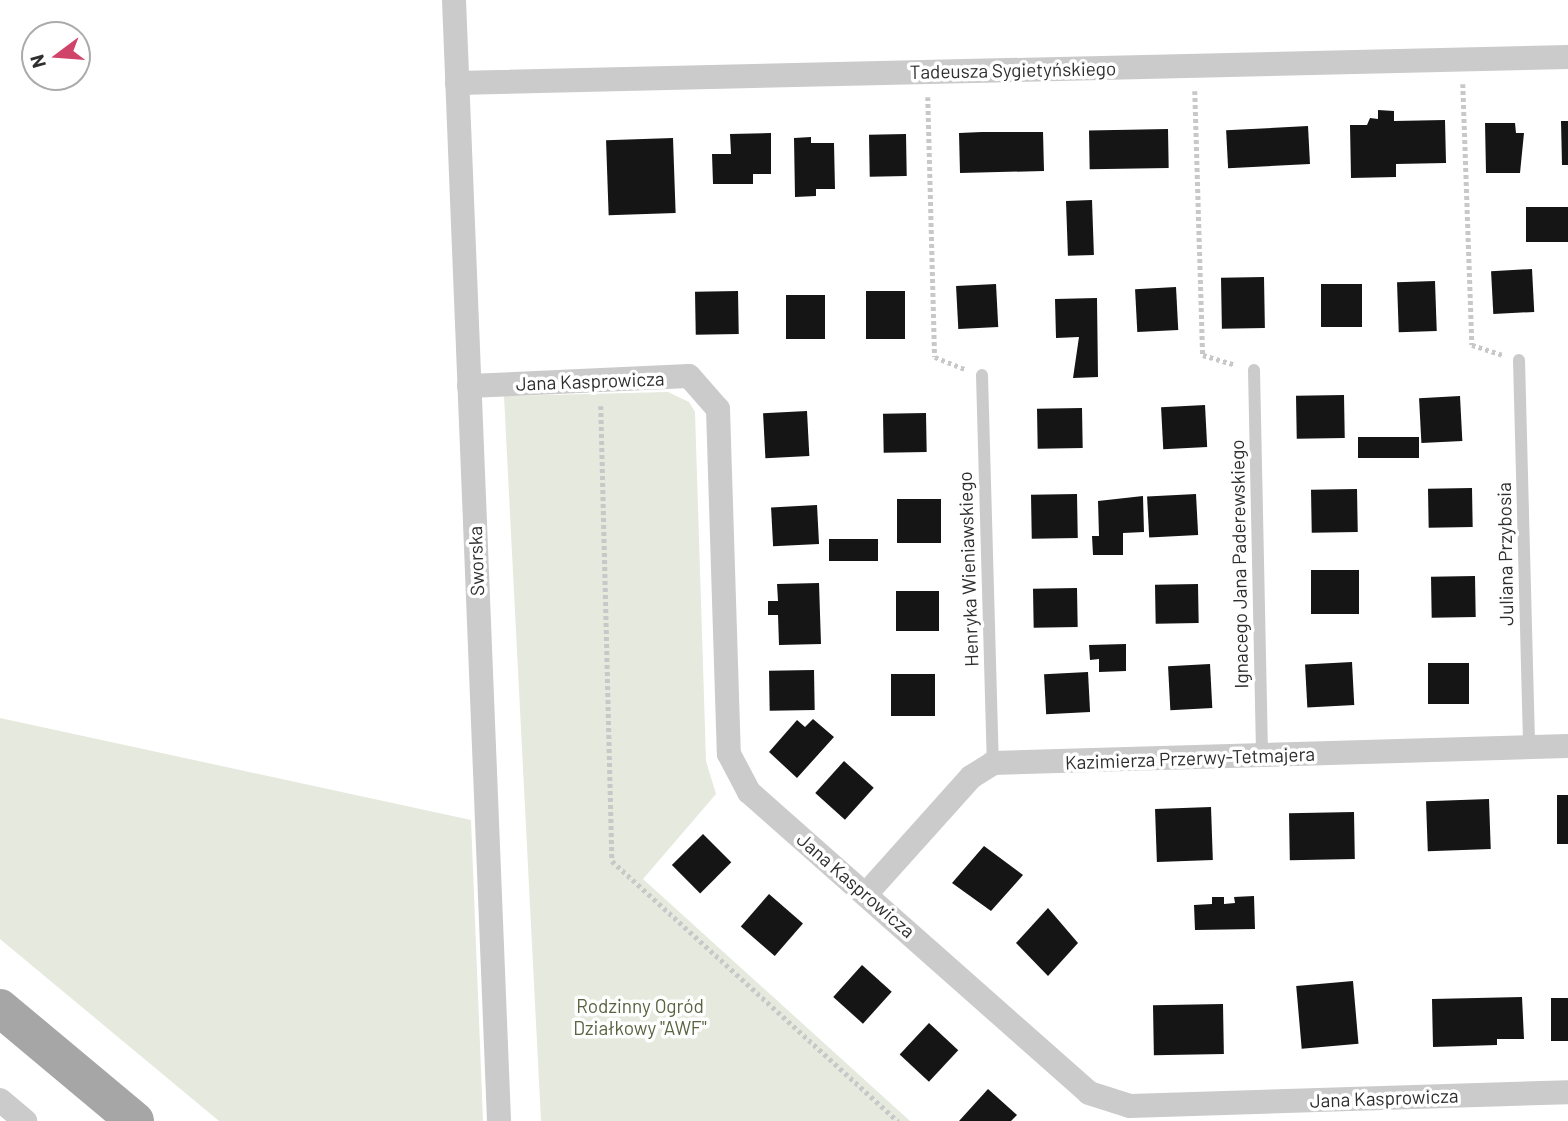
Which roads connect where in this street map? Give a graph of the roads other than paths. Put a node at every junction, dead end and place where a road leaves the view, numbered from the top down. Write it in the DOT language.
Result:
graph roads {
  1 [pos="454,0"];
  2 [pos="1568,57"];
  3 [pos="457,83"];
  4 [pos="1519,360"];
  5 [pos="1254,370"];
  6 [pos="982,375"];
  7 [pos="469,386"];
  8 [pos="1568,746"];
  9 [pos="1529,747"];
  10 [pos="1262,757"];
  11 [pos="993,763"];
  12 [pos="867,893"];
  13 [pos="0,1009"];
  14 [pos="1568,1092"];
  15 [pos="0,1100"];
  16 [pos="25,1121"];
  17 [pos="135,1121"];
  18 [pos="499,1121"];
  1 -- 3 [label="street, Sworska"];
  2 -- 3 [label="street, Tadeusza Sygietyńskiego"];
  3 -- 7 [label="street, Sworska"];
  4 -- 9 [label="lane, Juliana Przybosia"];
  5 -- 10 [label="lane, Ignacego Jana Paderewskiego"];
  6 -- 11 [label="lane, Henryka Wieniawskiego"];
  7 -- 12 [label="street, Jana Kasprowicza"];
  7 -- 18 [label="street, Sworska"];
  8 -- 9 [label="street, Kazimierza Przerwy-Tetmajera"];
  9 -- 10 [label="street, Kazimierza Przerwy-Tetmajera"];
  10 -- 11 [label="street, Kazimierza Przerwy-Tetmajera"];
  11 -- 12 [label="street"];
  12 -- 14 [label="street, Jana Kasprowicza"];
  13 -- 17 [label="main road"];
  15 -- 16 [label="street"];
}
